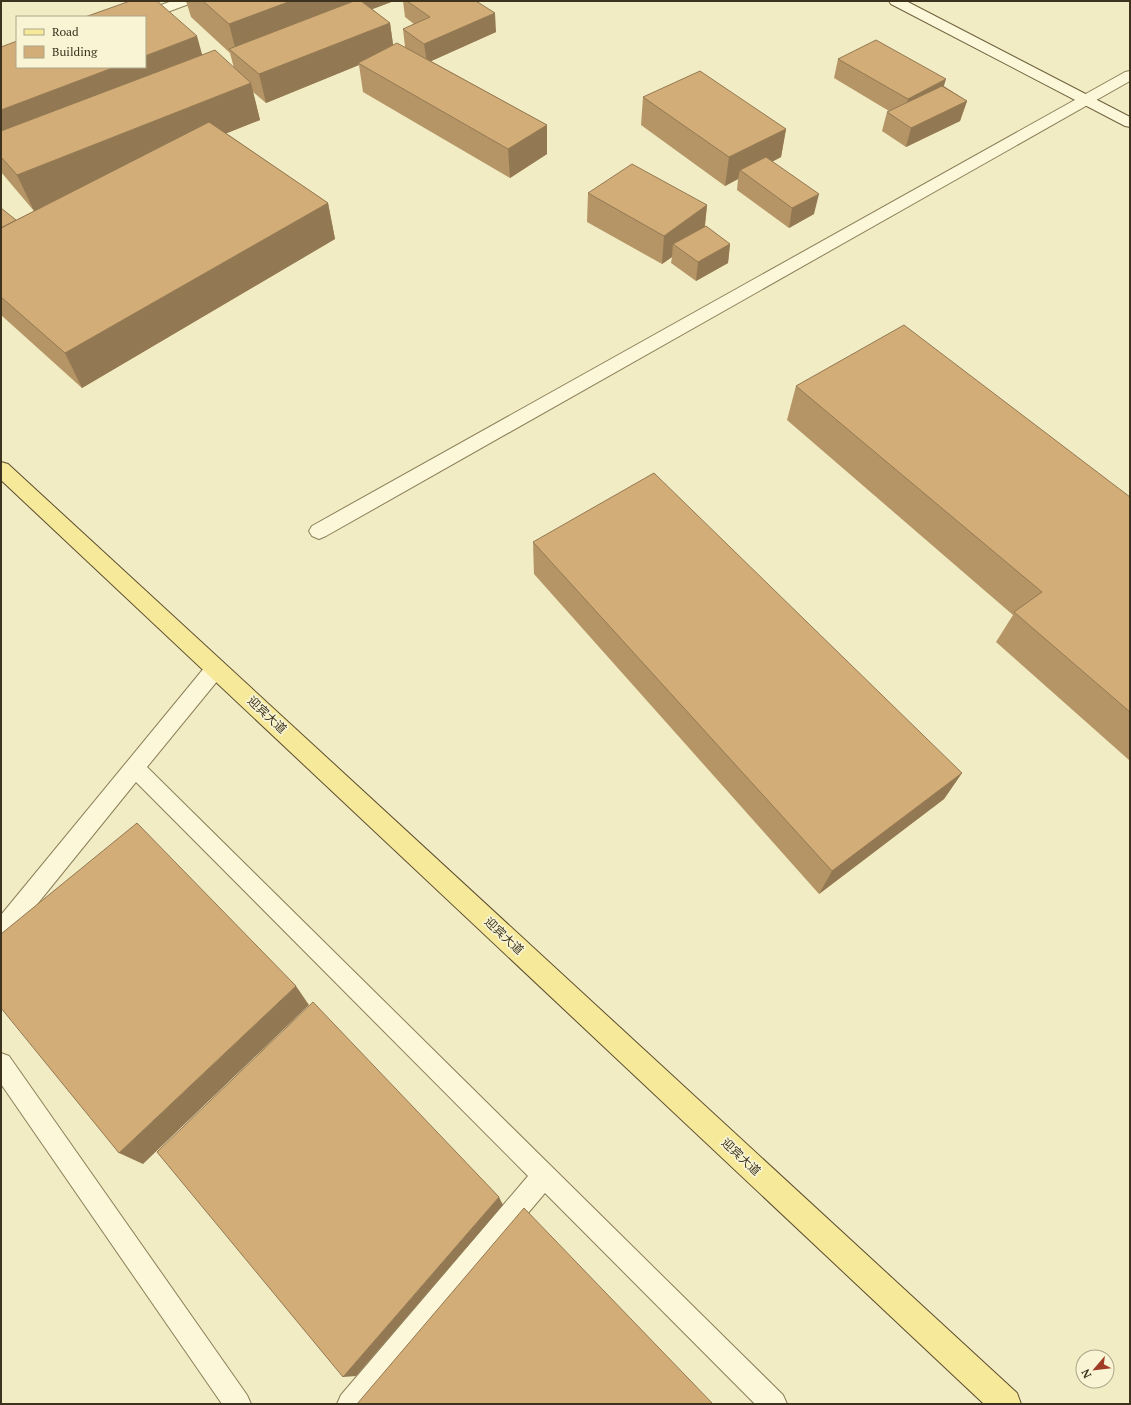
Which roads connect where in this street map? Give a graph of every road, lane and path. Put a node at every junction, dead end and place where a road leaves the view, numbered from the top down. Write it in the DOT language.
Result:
graph roads {
  1 [pos="184,1"];
  2 [pos="896,1"];
  3 [pos="144,16"];
  4 [pos="1130,75"];
  5 [pos="1086,100"];
  6 [pos="1130,123"];
  7 [pos="1,469"];
  8 [pos="318,532"];
  9 [pos="216,668"];
  10 [pos="135,768"];
  11 [pos="1,932"];
  12 [pos="1,1064"];
  13 [pos="544,1175"];
  14 [pos="238,1404"];
  15 [pos="350,1404"];
  16 [pos="774,1404"];
  17 [pos="1006,1404"];
  1 -- 3 [label="street"];
  2 -- 5 [label="street"];
  4 -- 5 [label="street"];
  5 -- 6 [label="street"];
  5 -- 8 [label="street"];
  7 -- 9 [label="main road, 迎宾大道"];
  9 -- 10 [label="lane"];
  9 -- 17 [label="main road, 迎宾大道"];
  10 -- 11 [label="lane"];
  10 -- 13 [label="lane"];
  12 -- 14 [label="lane"];
  13 -- 15 [label="lane"];
  13 -- 16 [label="lane"];
}
